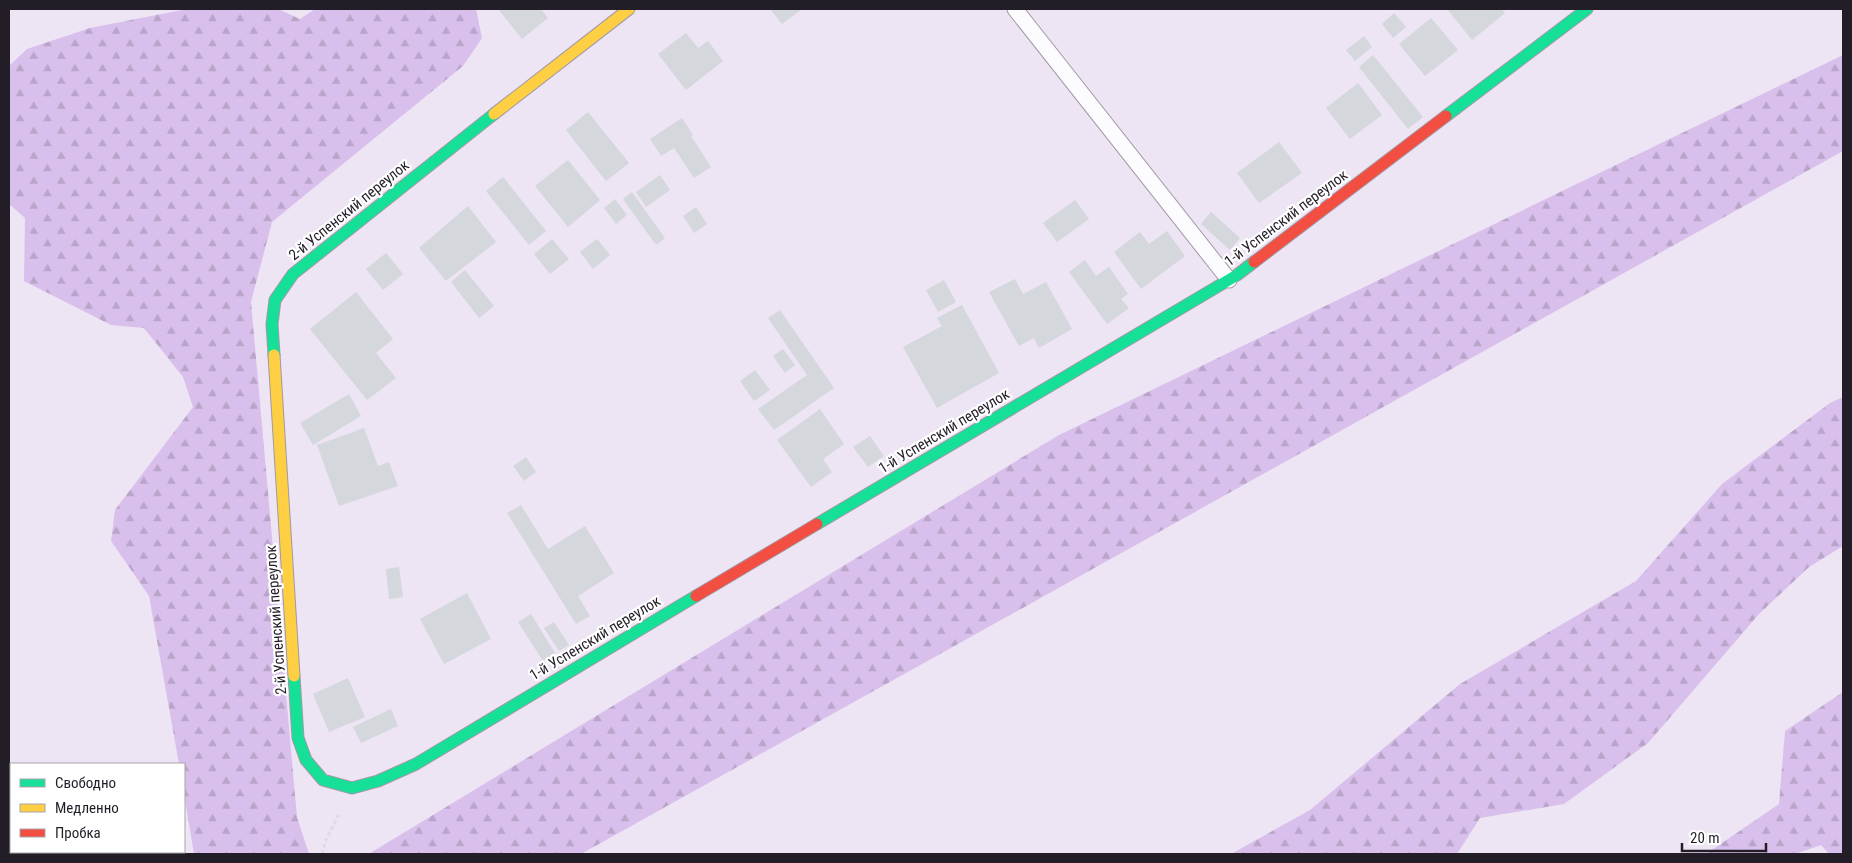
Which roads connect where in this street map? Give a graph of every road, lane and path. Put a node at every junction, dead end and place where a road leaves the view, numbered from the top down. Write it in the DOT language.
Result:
graph roads {
  1 [pos="629,9"];
  2 [pos="1015,9"];
  3 [pos="1586,9"];
  4 [pos="1229,280"];
  5 [pos="352,788"];
  6 [pos="322,854"];
  1 -- 5 [label="street, 2-й Успенский переулок"];
  2 -- 4 [label="lane"];
  3 -- 4 [label="street, 1-й Успенский переулок"];
  4 -- 5 [label="street, 1-й Успенский переулок"];
  5 -- 6 [label="path"];
}
